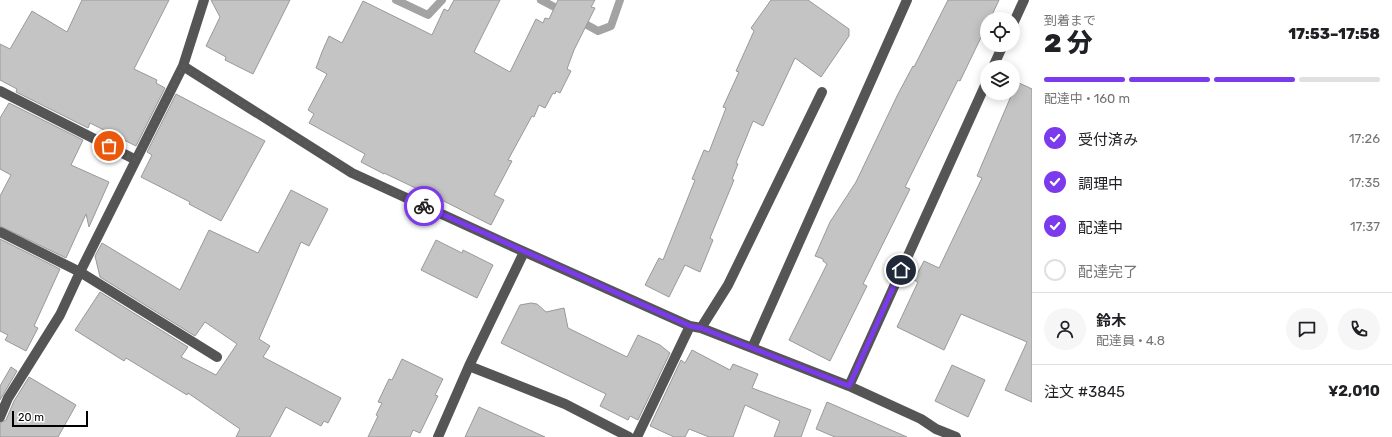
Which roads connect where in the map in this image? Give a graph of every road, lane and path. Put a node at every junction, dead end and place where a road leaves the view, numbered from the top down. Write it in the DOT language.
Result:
graph roads {
  1 [pos="204,0"];
  2 [pos="907,0"];
  3 [pos="1024,0"];
  4 [pos="1018,12"];
  5 [pos="183,66"];
  6 [pos="0,91"];
  7 [pos="822,92"];
  8 [pos="980,96"];
  9 [pos="136,160"];
  10 [pos="0,232"];
  11 [pos="524,252"];
  12 [pos="80,272"];
  13 [pos="690,326"];
  14 [pos="701,328"];
  15 [pos="752,348"];
  16 [pos="217,357"];
  17 [pos="469,366"];
  18 [pos="849,386"];
  19 [pos="0,417"];
  20 [pos="934,433"];
  21 [pos="438,437"];
  22 [pos="629,437"];
  23 [pos="637,437"];
  24 [pos="956,437"];
  1 -- 5 [label="street"];
  2 -- 15 [label="street"];
  3 -- 4 [label="street"];
  5 -- 9 [label="street"];
  5 -- 11 [label="street"];
  6 -- 9 [label="street"];
  7 -- 14 [label="street"];
  8 -- 18 [label="street"];
  9 -- 12 [label="street"];
  10 -- 12 [label="street"];
  11 -- 13 [label="street"];
  11 -- 17 [label="street"];
  12 -- 16 [label="street"];
  12 -- 19 [label="street"];
  13 -- 14 [label="street"];
  13 -- 23 [label="street"];
  14 -- 15 [label="street"];
  15 -- 18 [label="street"];
  17 -- 21 [label="street"];
  17 -- 22 [label="street"];
  18 -- 20 [label="street"];
  20 -- 24 [label="street"];
}
